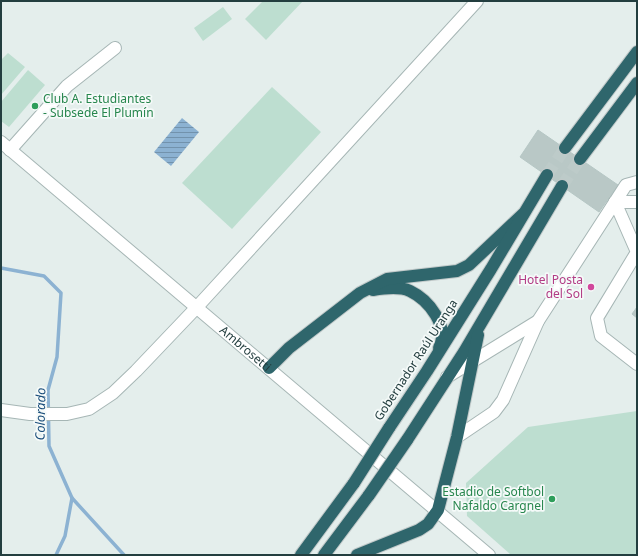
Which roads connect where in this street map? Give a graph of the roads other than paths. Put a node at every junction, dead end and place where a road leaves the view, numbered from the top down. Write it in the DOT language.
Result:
graph roads {
  1 [pos="477,1"];
  2 [pos="115,48"];
  3 [pos="637,52"];
  4 [pos="637,83"];
  5 [pos="6,146"];
  6 [pos="565,148"];
  7 [pos="580,159"];
  8 [pos="546,175"];
  9 [pos="637,182"];
  10 [pos="562,186"];
  11 [pos="615,202"];
  12 [pos="637,202"];
  13 [pos="523,214"];
  14 [pos="637,252"];
  15 [pos="360,294"];
  16 [pos="196,306"];
  17 [pos="538,321"];
  18 [pos="480,323"];
  19 [pos="472,362"];
  20 [pos="637,364"];
  21 [pos="269,368"];
  22 [pos="428,371"];
  23 [pos="447,377"];
  24 [pos="1,410"];
  25 [pos="457,437"];
  26 [pos="438,510"];
  27 [pos="301,555"];
  28 [pos="324,555"];
  29 [pos="357,555"];
  30 [pos="489,555"];
  1 -- 16 [label="street"];
  2 -- 5 [label="street"];
  3 -- 6 [label="highway"];
  4 -- 7 [label="highway"];
  5 -- 16 [label="street, Ambrosetti"];
  8 -- 13 [label="highway, Gobernador Raúl Uranga"];
  9 -- 11 [label="street"];
  10 -- 18 [label="highway"];
  11 -- 12 [label="street"];
  11 -- 14 [label="street"];
  11 -- 17 [label="street"];
  13 -- 15 [label="highway"];
  13 -- 22 [label="highway, Gobernador Raúl Uranga"];
  14 -- 20 [label="street"];
  15 -- 21 [label="highway"];
  15 -- 22 [label="highway"];
  16 -- 21 [label="street, Ambrosetti"];
  16 -- 24 [label="street"];
  17 -- 19 [label="street"];
  17 -- 25 [label="street"];
  18 -- 19 [label="highway"];
  18 -- 23 [label="highway"];
  19 -- 23 [label="street"];
  19 -- 25 [label="highway"];
  21 -- 26 [label="street, Ambrosetti"];
  22 -- 27 [label="highway, Gobernador Raúl Uranga, bridge"];
  23 -- 28 [label="highway, bridge"];
  25 -- 26 [label="highway"];
  26 -- 29 [label="highway"];
  26 -- 30 [label="street, Ambrosetti"];
}
